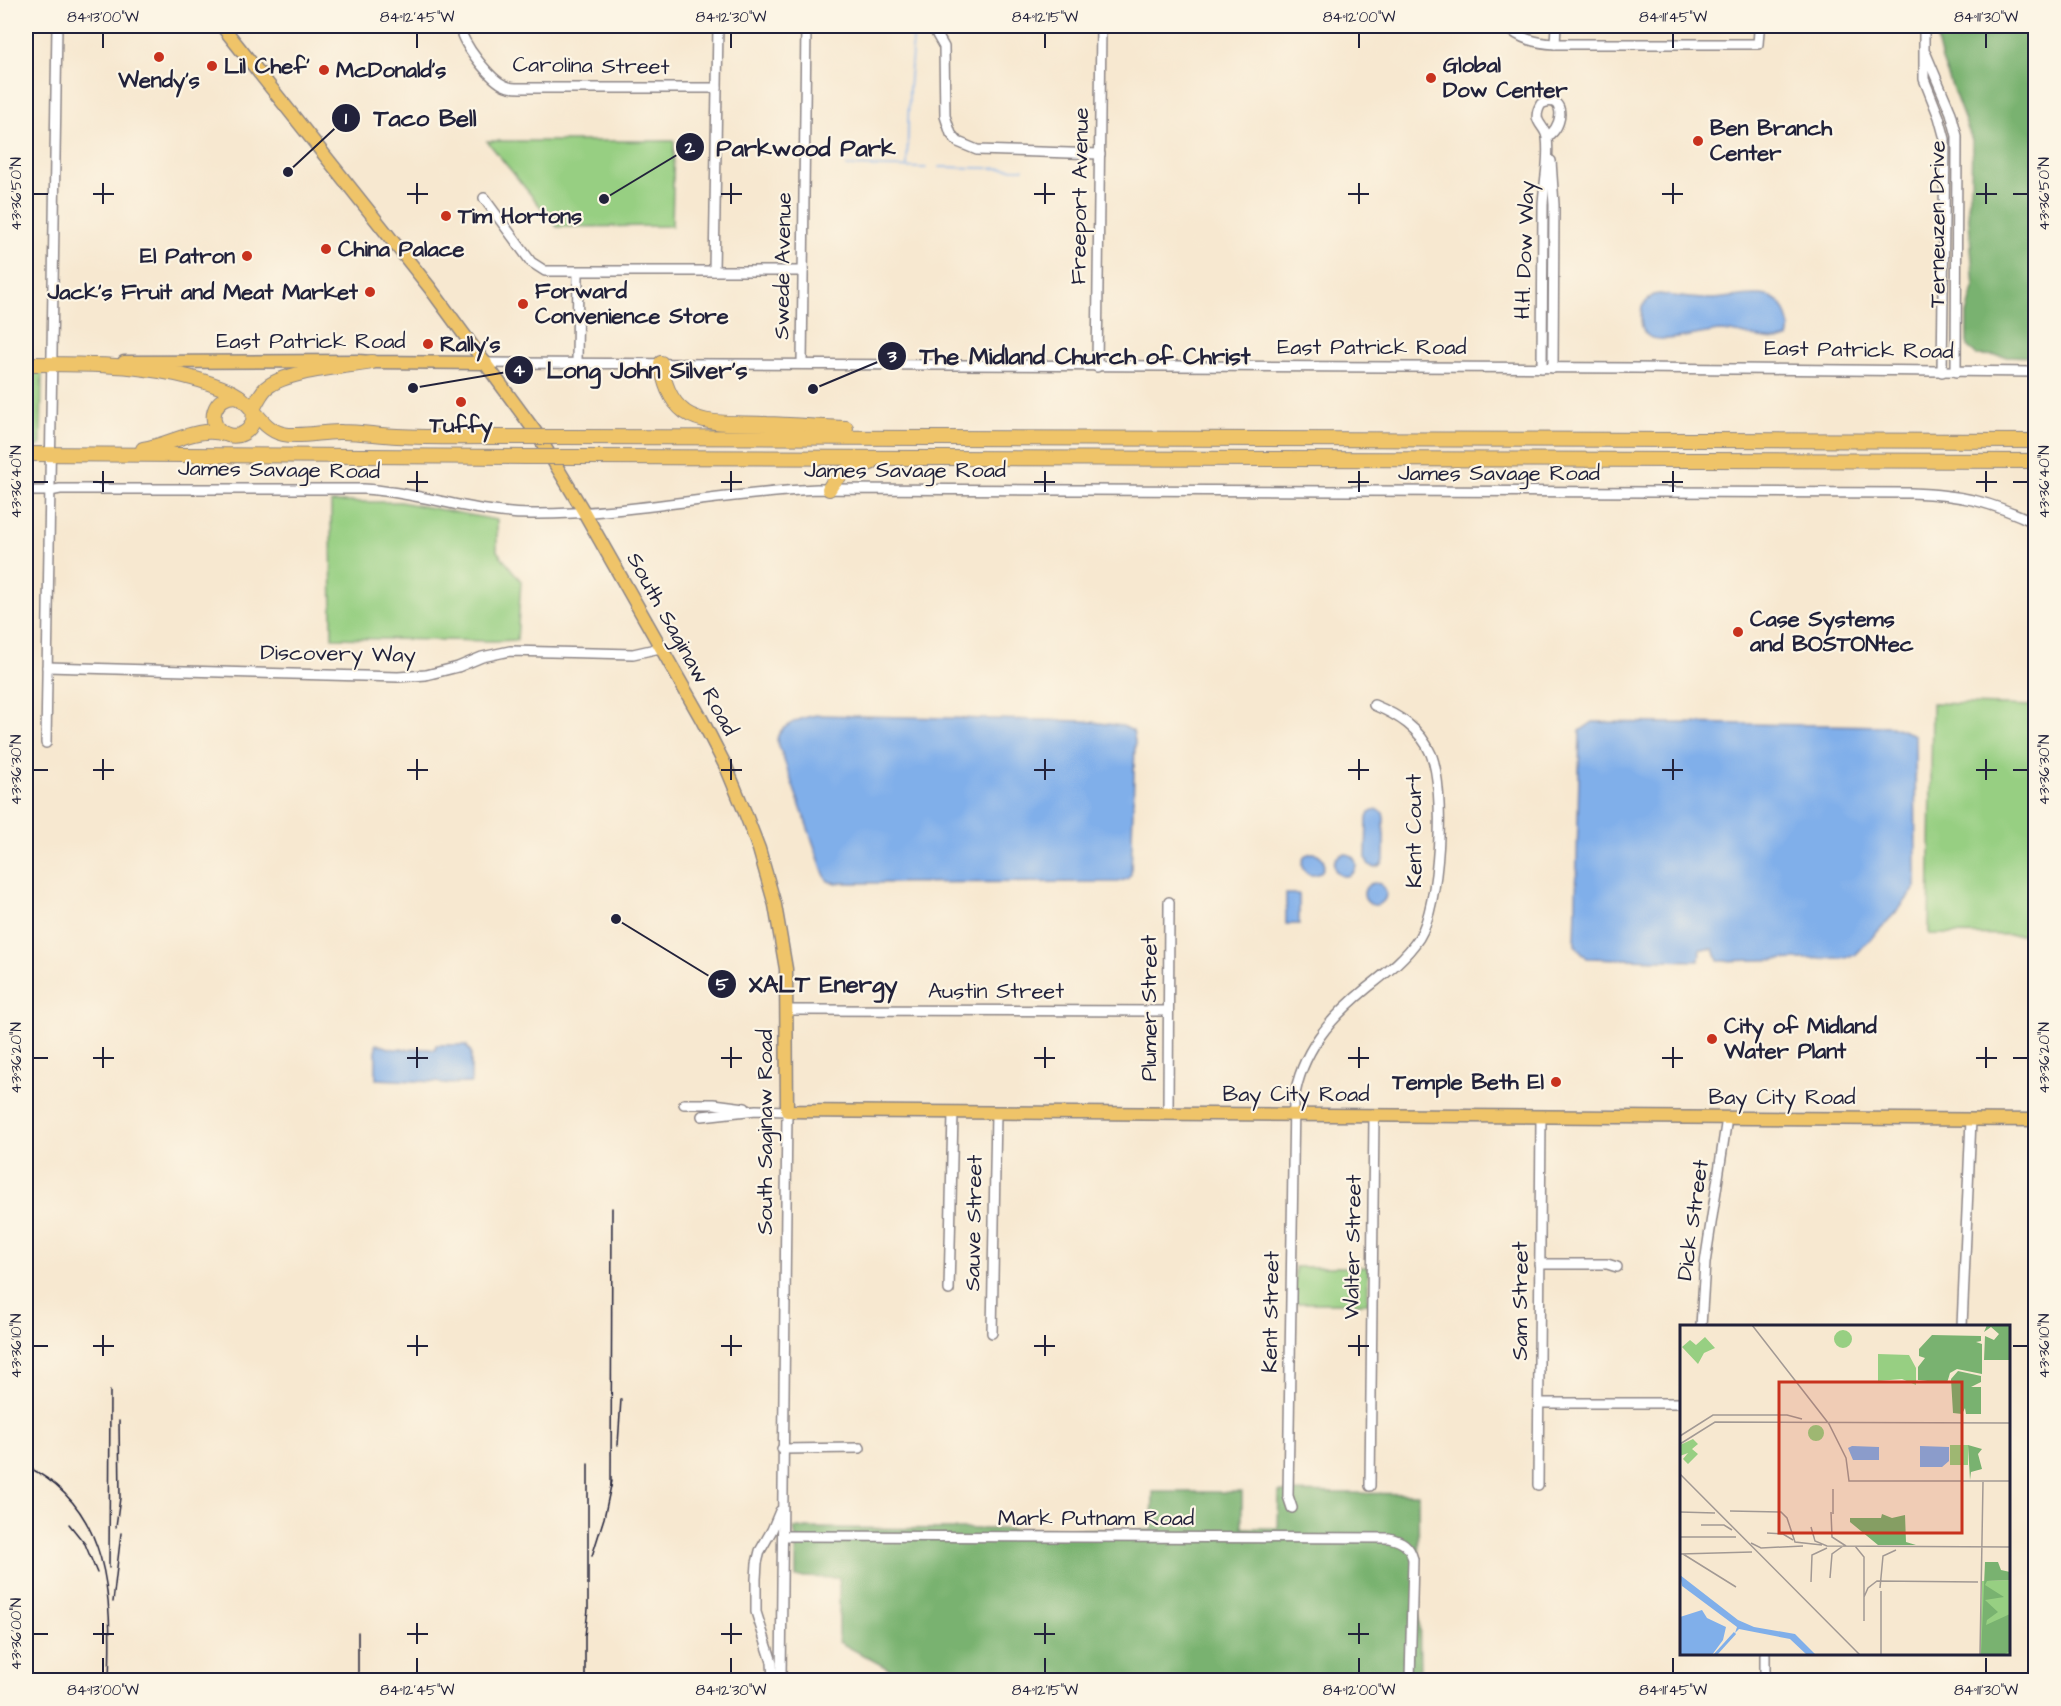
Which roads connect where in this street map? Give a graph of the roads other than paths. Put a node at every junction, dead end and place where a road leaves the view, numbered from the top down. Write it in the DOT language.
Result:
graph roads {
  1 [pos="57,26"];
  2 [pos="222,26"];
  3 [pos="459,26"];
  4 [pos="718,26"];
  5 [pos="806,26"];
  6 [pos="932,26"];
  7 [pos="1101,26"];
  8 [pos="1506,26"];
  9 [pos="1556,26"];
  10 [pos="1762,26"];
  11 [pos="1924,26"];
  12 [pos="1555,44"];
  13 [pos="1924,46"];
  14 [pos="717,88"];
  15 [pos="1100,154"];
  16 [pos="484,198"];
  17 [pos="714,271"];
  18 [pos="803,271"];
  19 [pos="578,272"];
  20 [pos="372,362"];
  21 [pos="486,363"];
  22 [pos="576,363"];
  23 [pos="661,363"];
  24 [pos="26,364"];
  25 [pos="52,364"];
  26 [pos="86,364"];
  27 [pos="802,364"];
  28 [pos="319,366"];
  29 [pos="1097,367"];
  30 [pos="1542,368"];
  31 [pos="1553,368"];
  32 [pos="1942,372"];
  33 [pos="1956,372"];
  34 [pos="2036,372"];
  35 [pos="249,405"];
  36 [pos="225,434"];
  37 [pos="998,438"];
  38 [pos="2036,441"];
  39 [pos="26,454"];
  40 [pos="50,454"];
  41 [pos="120,455"];
  42 [pos="916,458"];
  43 [pos="2036,461"];
  44 [pos="829,489"];
  45 [pos="26,490"];
  46 [pos="50,491"];
  47 [pos="584,512"];
  48 [pos="2036,523"];
  49 [pos="660,648"];
  50 [pos="47,667"];
  51 [pos="1374,705"];
  52 [pos="46,743"];
  53 [pos="1169,902"];
  54 [pos="787,1010"];
  55 [pos="1168,1011"];
  56 [pos="684,1104"];
  57 [pos="756,1110"];
  58 [pos="787,1111"];
  59 [pos="953,1113"];
  60 [pos="996,1113"];
  61 [pos="1168,1114"];
  62 [pos="1294,1115"];
  63 [pos="702,1116"];
  64 [pos="1374,1116"];
  65 [pos="1541,1117"];
  66 [pos="1727,1118"];
  67 [pos="1971,1120"];
  68 [pos="2036,1120"];
  69 [pos="1539,1264"];
  70 [pos="1617,1267"];
  71 [pos="949,1290"];
  72 [pos="1701,1325"];
  73 [pos="1962,1325"];
  74 [pos="992,1333"];
  75 [pos="1539,1403"];
  76 [pos="1680,1403"];
  77 [pos="860,1448"];
  78 [pos="782,1449"];
  79 [pos="1538,1485"];
  80 [pos="1370,1486"];
  81 [pos="782,1506"];
  82 [pos="1292,1508"];
  83 [pos="783,1536"];
  84 [pos="1765,1655"];
  85 [pos="772,1680"];
  86 [pos="781,1680"];
  87 [pos="1410,1680"];
  88 [pos="1765,1680"];
  1 -- 25 [label="street"];
  2 -- 21 [label="main road, South Saginaw Road"];
  3 -- 14 [label="street, Carolina Street"];
  4 -- 14 [label="street"];
  5 -- 18 [label="street, Swede Avenue"];
  6 -- 15 [label="street"];
  7 -- 15 [label="street, Freeport Avenue"];
  8 -- 12 [label="street"];
  9 -- 12 [label="street"];
  10 -- 12 [label="street"];
  11 -- 13 [label="street, Terneuzen Drive"];
  13 -- 32 [label="street, Terneuzen Drive"];
  13 -- 33 [label="street, Terneuzen Drive"];
  14 -- 17 [label="street"];
  15 -- 29 [label="street, Freeport Avenue"];
  16 -- 19 [label="street"];
  17 -- 18 [label="street"];
  17 -- 19 [label="street"];
  18 -- 27 [label="street, Swede Avenue"];
  19 -- 22 [label="street"];
  20 -- 21 [label="main road, East Patrick Road"];
  20 -- 28 [label="highway"];
  21 -- 22 [label="street, East Patrick Road"];
  21 -- 47 [label="main road, South Saginaw Road"];
  22 -- 23 [label="street, East Patrick Road"];
  23 -- 27 [label="street, East Patrick Road"];
  23 -- 37 [label="highway"];
  24 -- 25 [label="highway, East Patrick Road"];
  25 -- 26 [label="highway, East Patrick Road"];
  25 -- 40 [label="street"];
  26 -- 28 [label="main road, East Patrick Road"];
  26 -- 35 [label="highway"];
  27 -- 29 [label="street, East Patrick Road"];
  28 -- 35 [label="highway"];
  29 -- 30 [label="street, East Patrick Road"];
  30 -- 31 [label="street, East Patrick Road"];
  30 -- 31 [label="street, H.H. Dow Way"];
  31 -- 32 [label="street, East Patrick Road"];
  32 -- 33 [label="street, East Patrick Road"];
  33 -- 34 [label="street, East Patrick Road"];
  35 -- 36 [label="highway"];
  35 -- 36 [label="highway"];
  35 -- 37 [label="highway, bridge"];
  36 -- 41 [label="highway"];
  37 -- 38 [label="highway"];
  39 -- 40 [label="highway"];
  40 -- 41 [label="highway"];
  40 -- 46 [label="street"];
  41 -- 42 [label="highway, bridge"];
  42 -- 43 [label="highway"];
  42 -- 44 [label="highway"];
  44 -- 47 [label="street, James Savage Road"];
  44 -- 48 [label="street, James Savage Road"];
  45 -- 46 [label="street, James Savage Road"];
  46 -- 47 [label="street, James Savage Road"];
  46 -- 50 [label="street"];
  47 -- 49 [label="main road, South Saginaw Road"];
  49 -- 50 [label="street, Discovery Way"];
  49 -- 54 [label="main road, South Saginaw Road"];
  50 -- 52 [label="street"];
  51 -- 62 [label="street, Kent Court"];
  53 -- 55 [label="street, Plumer Street"];
  54 -- 55 [label="street, Austin Street"];
  54 -- 58 [label="main road, South Saginaw Road"];
  55 -- 61 [label="street, Plumer Street"];
  56 -- 57 [label="street"];
  57 -- 58 [label="street, Bay City Road"];
  57 -- 63 [label="street, Bay City Road"];
  58 -- 59 [label="main road, Bay City Road"];
  58 -- 78 [label="street, South Saginaw Road"];
  59 -- 60 [label="main road, Bay City Road"];
  59 -- 71 [label="street"];
  60 -- 61 [label="main road, Bay City Road"];
  60 -- 74 [label="street, Sauve Street"];
  61 -- 62 [label="main road, Bay City Road"];
  62 -- 64 [label="main road, Bay City Road"];
  62 -- 82 [label="street, Kent Street"];
  64 -- 65 [label="main road, Bay City Road"];
  64 -- 80 [label="street, Walter Street"];
  65 -- 66 [label="main road, Bay City Road"];
  65 -- 69 [label="street, Sam Street"];
  66 -- 67 [label="main road, Bay City Road"];
  66 -- 72 [label="street, Dick Street"];
  67 -- 68 [label="main road, Bay City Road"];
  67 -- 73 [label="street"];
  69 -- 70 [label="street"];
  69 -- 75 [label="street, Sam Street"];
  75 -- 76 [label="street"];
  75 -- 79 [label="street, Sam Street"];
  77 -- 78 [label="street"];
  78 -- 81 [label="street, South Saginaw Road"];
  81 -- 83 [label="street, South Saginaw Road"];
  81 -- 85 [label="street, South Saginaw Road"];
  83 -- 86 [label="street, South Saginaw Road"];
  83 -- 87 [label="street, Mark Putnam Road"];
  84 -- 88 [label="street"];
}
